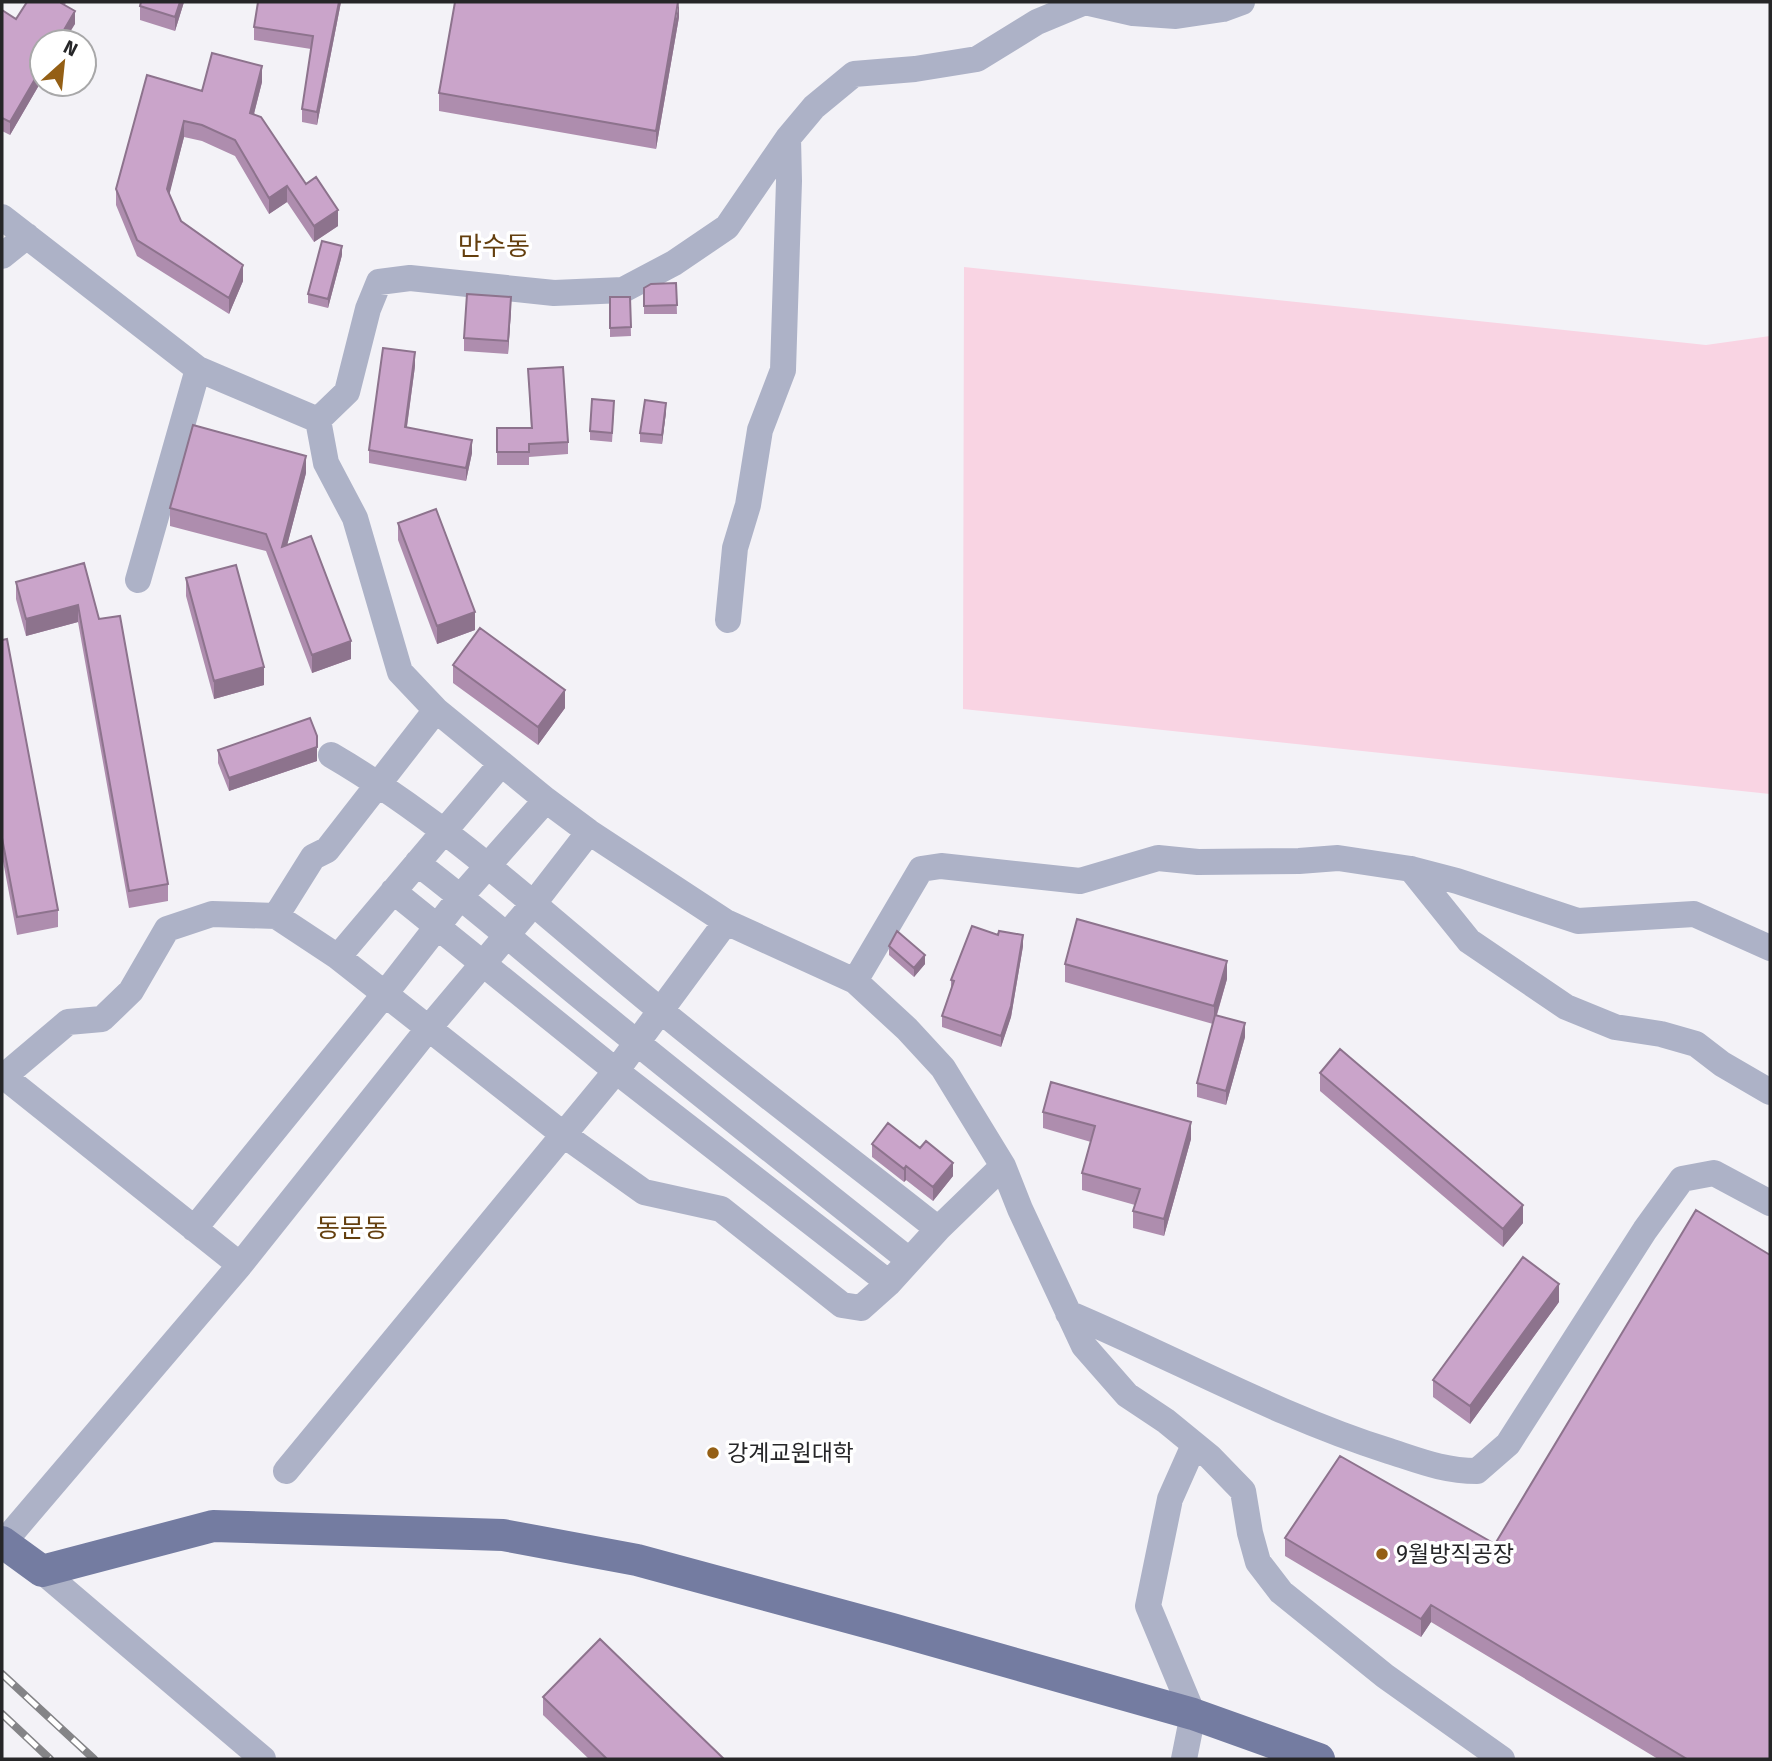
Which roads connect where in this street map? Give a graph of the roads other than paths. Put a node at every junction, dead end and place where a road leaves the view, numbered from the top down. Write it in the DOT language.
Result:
graph roads {
  1 [pos="1242,2"];
  2 [pos="788,138"];
  3 [pos="2,217"];
  4 [pos="27,236"];
  5 [pos="2,256"];
  6 [pos="198,369"];
  7 [pos="318,420"];
  8 [pos="138,580"];
  9 [pos="728,620"];
  10 [pos="436,710"];
  11 [pos="331,755"];
  12 [pos="501,764"];
  13 [pos="379,783"];
  14 [pos="545,800"];
  15 [pos="444,830"];
  16 [pos="589,832"];
  17 [pos="417,863"];
  18 [pos="487,866"];
  19 [pos="1411,869"];
  20 [pos="393,891"];
  21 [pos="461,896"];
  22 [pos="534,903"];
  23 [pos="276,916"];
  24 [pos="726,922"];
  25 [pos="437,928"];
  26 [pos="507,936"];
  27 [pos="1770,948"];
  28 [pos="338,957"];
  29 [pos="483,965"];
  30 [pos="855,981"];
  31 [pos="384,995"];
  32 [pos="660,1010"];
  33 [pos="428,1029"];
  34 [pos="637,1043"];
  35 [pos="615,1071"];
  36 [pos="2,1076"];
  37 [pos="1770,1092"];
  38 [pos="564,1135"];
  39 [pos="1003,1166"];
  40 [pos="1770,1203"];
  41 [pos="194,1229"];
  42 [pos="938,1229"];
  43 [pos="909,1260"];
  44 [pos="240,1265"];
  45 [pos="889,1283"];
  46 [pos="1068,1313"];
  47 [pos="1194,1445"];
  48 [pos="286,1471"];
  49 [pos="2,1543"];
  50 [pos="42,1570"];
  51 [pos="1193,1714"];
  52 [pos="263,1759"];
  53 [pos="1184,1759"];
  54 [pos="1319,1759"];
  55 [pos="1502,1759"];
  1 -- 2 [label="street"];
  2 -- 7 [label="street"];
  2 -- 9 [label="street"];
  3 -- 4 [label="street"];
  4 -- 5 [label="street"];
  4 -- 6 [label="street"];
  6 -- 7 [label="street"];
  6 -- 8 [label="street"];
  7 -- 10 [label="street"];
  10 -- 12 [label="street"];
  10 -- 13 [label="street"];
  11 -- 13 [label="street"];
  12 -- 14 [label="street"];
  12 -- 15 [label="street"];
  13 -- 15 [label="street"];
  13 -- 23 [label="street"];
  14 -- 16 [label="street"];
  14 -- 18 [label="street"];
  15 -- 17 [label="street"];
  15 -- 18 [label="street"];
  16 -- 22 [label="street"];
  16 -- 24 [label="street"];
  17 -- 20 [label="street"];
  17 -- 21 [label="street"];
  18 -- 21 [label="street"];
  18 -- 22 [label="street"];
  19 -- 27 [label="street"];
  19 -- 30 [label="street"];
  19 -- 37 [label="street"];
  20 -- 25 [label="street"];
  20 -- 28 [label="street"];
  21 -- 25 [label="street"];
  21 -- 26 [label="street"];
  22 -- 26 [label="street"];
  22 -- 32 [label="street"];
  23 -- 28 [label="street"];
  23 -- 36 [label="street"];
  24 -- 30 [label="street"];
  24 -- 32 [label="street"];
  25 -- 29 [label="street"];
  25 -- 31 [label="street"];
  26 -- 29 [label="street"];
  26 -- 34 [label="street"];
  28 -- 31 [label="street"];
  29 -- 33 [label="street"];
  29 -- 35 [label="street"];
  30 -- 39 [label="street"];
  31 -- 33 [label="street"];
  31 -- 41 [label="street"];
  32 -- 34 [label="street"];
  32 -- 42 [label="street"];
  33 -- 38 [label="street"];
  33 -- 44 [label="street"];
  34 -- 35 [label="street"];
  34 -- 43 [label="street"];
  35 -- 38 [label="street"];
  35 -- 45 [label="street"];
  36 -- 41 [label="street"];
  38 -- 45 [label="street"];
  38 -- 48 [label="street"];
  39 -- 42 [label="street"];
  39 -- 46 [label="street"];
  40 -- 46 [label="street"];
  41 -- 44 [label="street"];
  42 -- 43 [label="street"];
  43 -- 45 [label="street"];
  44 -- 49 [label="street"];
  46 -- 47 [label="street"];
  47 -- 51 [label="street"];
  47 -- 55 [label="street"];
  49 -- 50 [label="main road"];
  50 -- 51 [label="main road"];
  50 -- 52 [label="street"];
  51 -- 53 [label="street"];
  51 -- 54 [label="main road"];
}
